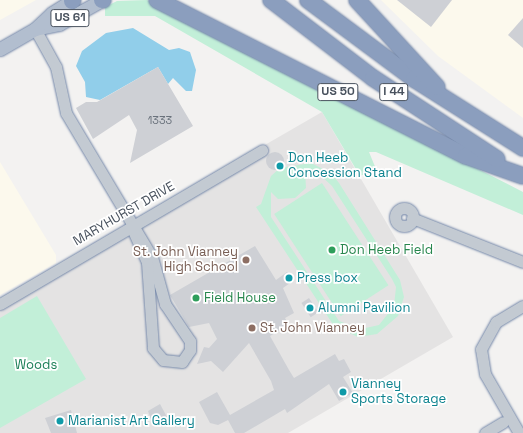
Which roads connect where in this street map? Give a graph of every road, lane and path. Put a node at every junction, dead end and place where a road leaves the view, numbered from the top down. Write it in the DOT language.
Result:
graph roads {
  1 [pos="73,0"];
  2 [pos="102,0"];
  3 [pos="157,0"];
  4 [pos="271,0"];
  5 [pos="308,0"];
  6 [pos="357,0"];
  7 [pos="35,30"];
  8 [pos="0,49"];
  9 [pos="453,104"];
  10 [pos="523,148"];
  11 [pos="262,150"];
  12 [pos="523,175"];
  13 [pos="412,218"];
  14 [pos="131,226"];
  15 [pos="523,262"];
  16 [pos="0,304"];
  17 [pos="523,306"];
  18 [pos="503,422"];
  19 [pos="485,433"];
  20 [pos="519,433"];
  1 -- 7 [label="main road, US 61"];
  2 -- 7 [label="main road, US 61"];
  3 -- 12 [label="highway, US 50"];
  4 -- 12 [label="highway, I 44"];
  5 -- 9 [label="highway, I 44"];
  6 -- 9 [label="highway"];
  7 -- 8 [label="main road, US 61"];
  7 -- 14 [label="street"];
  9 -- 10 [label="highway, I 44"];
  11 -- 14 [label="street, MARYHURST DRIVE"];
  13 -- 15 [label="street"];
  14 -- 14 [label="street"];
  14 -- 16 [label="street, MARYHURST DRIVE"];
  17 -- 20 [label="street"];
  18 -- 19 [label="street"];
}
